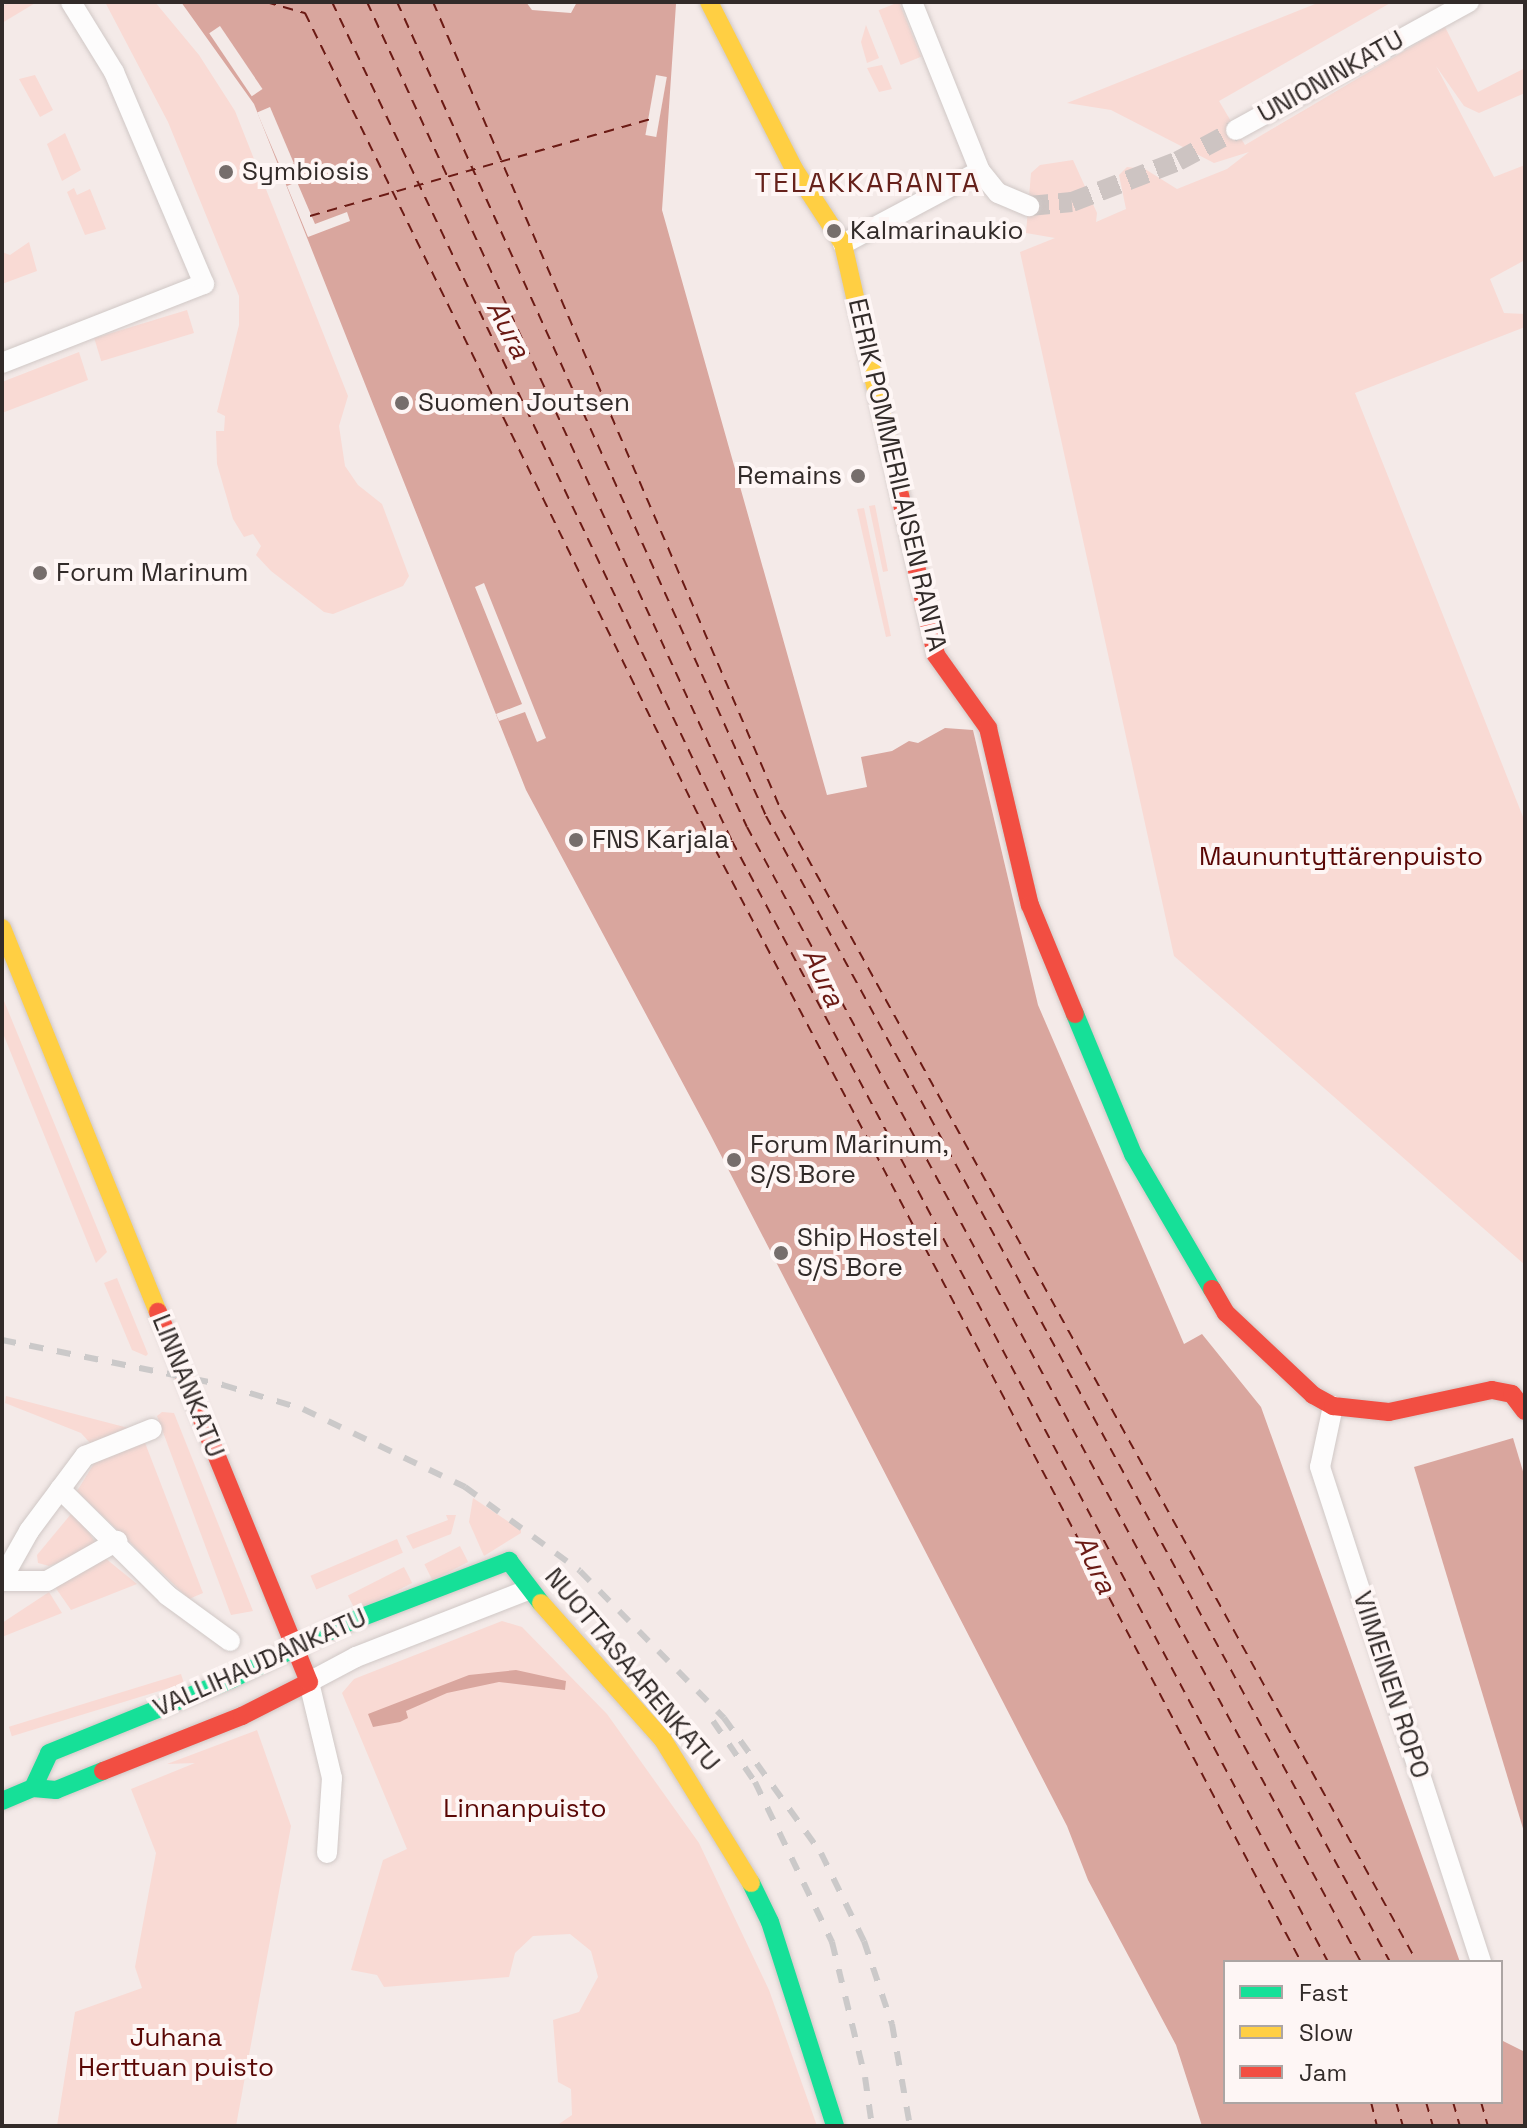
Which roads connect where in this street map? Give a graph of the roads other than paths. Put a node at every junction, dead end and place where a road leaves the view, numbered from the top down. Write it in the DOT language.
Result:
graph roads {
  1 [pos="71,2"];
  2 [pos="709,2"];
  3 [pos="912,2"];
  4 [pos="1469,2"];
  5 [pos="1236,130"];
  6 [pos="980,171"];
  7 [pos="1029,206"];
  8 [pos="843,244"];
  9 [pos="2,363"];
  10 [pos="2,928"];
  11 [pos="1519,1388"];
  12 [pos="1333,1406"];
  13 [pos="1525,1411"];
  14 [pos="152,1429"];
  15 [pos="60,1489"];
  16 [pos="117,1541"];
  17 [pos="509,1561"];
  18 [pos="2,1580"];
  19 [pos="528,1590"];
  20 [pos="230,1641"];
  21 [pos="295,1648"];
  22 [pos="309,1682"];
  23 [pos="33,1788"];
  24 [pos="2,1801"];
  25 [pos="327,1853"];
  26 [pos="1480,1960"];
  27 [pos="835,2126"];
  1 -- 9 [label="street"];
  2 -- 8 [label="street"];
  3 -- 6 [label="street"];
  4 -- 5 [label="street, UNIONINKATU"];
  6 -- 7 [label="street"];
  6 -- 8 [label="street"];
  8 -- 12 [label="street, EERIK POMMERILAISEN RANTA"];
  10 -- 21 [label="street, LINNANKATU"];
  11 -- 12 [label="street, EERIK POMMERILAISEN RANTA"];
  11 -- 13 [label="street, EERIK POMMERILAISEN RANTA"];
  12 -- 26 [label="street, VIIMEINEN ROPO"];
  14 -- 15 [label="street"];
  15 -- 16 [label="street"];
  15 -- 18 [label="street"];
  16 -- 18 [label="street"];
  16 -- 20 [label="street"];
  17 -- 19 [label="street, NUOTTASAARENKATU"];
  17 -- 21 [label="street, VALLIHAUDANKATU"];
  19 -- 22 [label="street, VALLIHAUDANKATU"];
  19 -- 27 [label="street, NUOTTASAARENKATU"];
  21 -- 22 [label="street, LINNANKATU"];
  21 -- 23 [label="street, VALLIHAUDANKATU"];
  22 -- 23 [label="street, VALLIHAUDANKATU"];
  22 -- 25 [label="street, LINNANKATU"];
  23 -- 24 [label="street, VALLIHAUDANKATU"];
}
